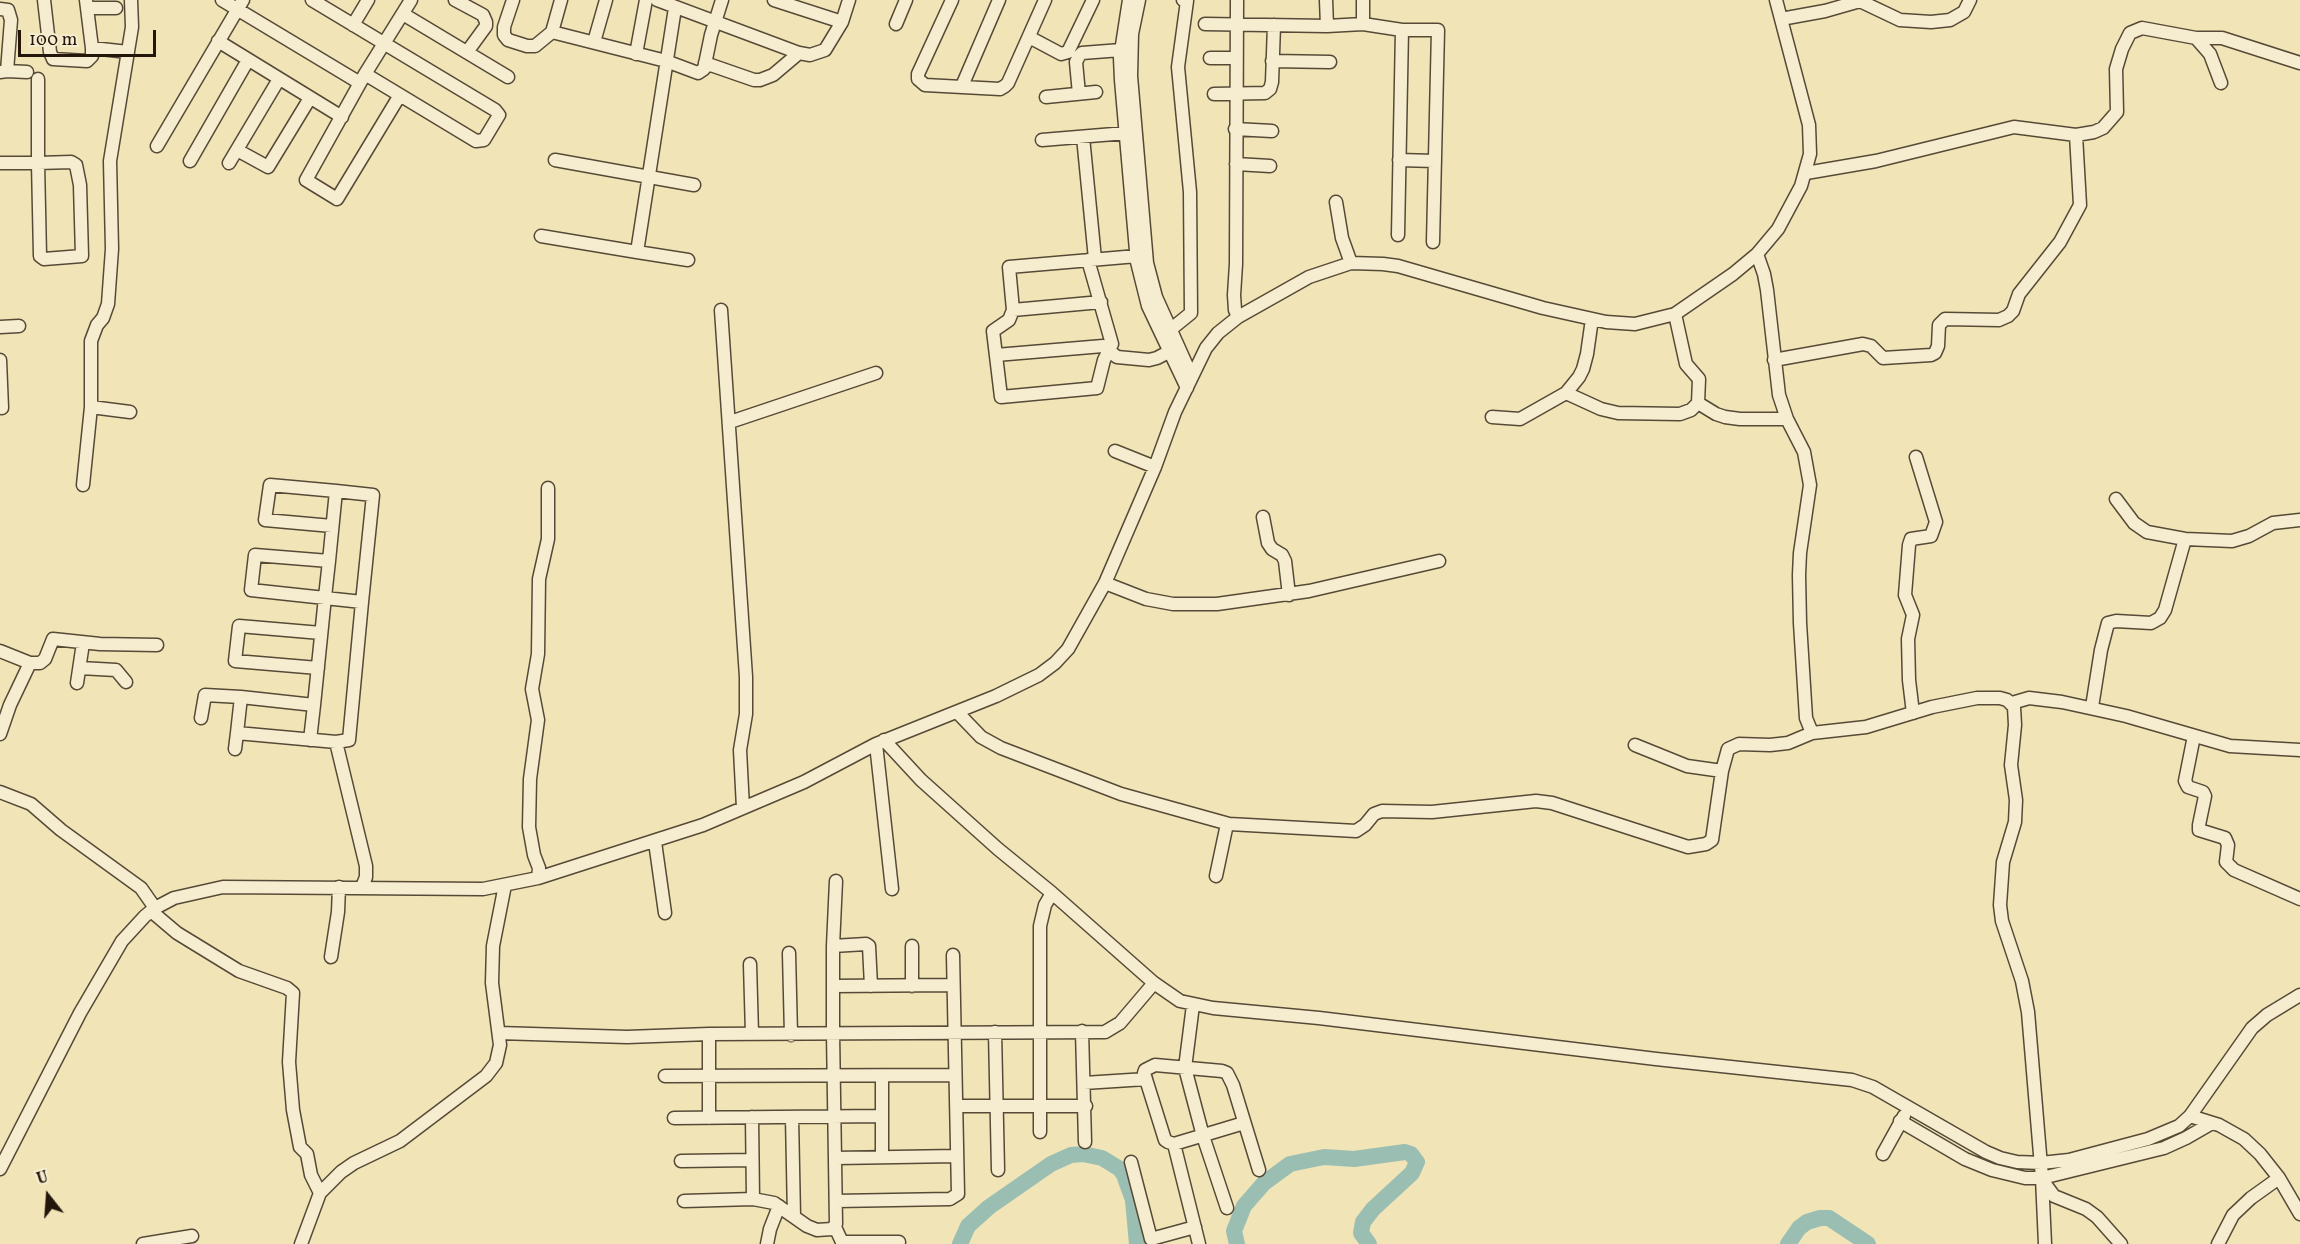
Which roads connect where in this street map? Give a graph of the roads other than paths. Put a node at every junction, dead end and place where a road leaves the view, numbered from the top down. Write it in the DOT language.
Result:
graph roads {
  1 [pos="44,0"];
  2 [pos="131,0"];
  3 [pos="222,0"];
  4 [pos="368,0"];
  5 [pos="411,0"];
  6 [pos="455,0"];
  7 [pos="513,0"];
  8 [pos="561,0"];
  9 [pos="606,0"];
  10 [pos="646,0"];
  11 [pos="657,0"];
  12 [pos="722,0"];
  13 [pos="774,0"];
  14 [pos="849,0"];
  15 [pos="906,0"];
  16 [pos="952,0"];
  17 [pos="999,0"];
  18 [pos="1045,0"];
  19 [pos="1093,0"];
  20 [pos="1129,0"];
  21 [pos="1139,0"];
  22 [pos="1183,0"];
  23 [pos="1237,0"];
  24 [pos="1326,0"];
  25 [pos="1363,0"];
  26 [pos="1776,0"];
  27 [pos="1970,0"];
  28 [pos="320,2"];
  29 [pos="87,4"];
  30 [pos="240,4"];
  31 [pos="116,8"];
  32 [pos="675,8"];
  33 [pos="0,9"];
  34 [pos="403,14"];
  35 [pos="1781,19"];
  36 [pos="716,21"];
  37 [pos="842,22"];
  38 [pos="896,24"];
  39 [pos="1204,24"];
  40 [pos="1236,24"];
  41 [pos="1363,24"];
  42 [pos="353,25"];
  43 [pos="1274,25"];
  44 [pos="1327,26"];
  45 [pos="1402,30"];
  46 [pos="552,32"];
  47 [pos="1029,36"];
  48 [pos="2196,38"];
  49 [pos="218,42"];
  50 [pos="594,42"];
  51 [pos="384,43"];
  52 [pos="92,48"];
  53 [pos="1121,50"];
  54 [pos="128,52"];
  55 [pos="467,52"];
  56 [pos="799,53"];
  57 [pos="636,54"];
  58 [pos="1210,58"];
  59 [pos="1236,58"];
  60 [pos="248,60"];
  61 [pos="666,61"];
  62 [pos="1272,61"];
  63 [pos="1330,62"];
  64 [pos="705,63"];
  65 [pos="2300,63"];
  66 [pos="4,72"];
  67 [pos="508,77"];
  68 [pos="279,79"];
  69 [pos="363,79"];
  70 [pos="2221,83"];
  71 [pos="962,86"];
  72 [pos="1096,92"];
  73 [pos="1079,94"];
  74 [pos="1214,94"];
  75 [pos="1236,94"];
  76 [pos="400,95"];
  77 [pos="1047,97"];
  78 [pos="310,98"];
  79 [pos="342,117"];
  80 [pos="1235,129"];
  81 [pos="1272,131"];
  82 [pos="1126,133"];
  83 [pos="2076,135"];
  84 [pos="1083,137"];
  85 [pos="1042,140"];
  86 [pos="157,146"];
  87 [pos="237,150"];
  88 [pos="555,160"];
  89 [pos="1399,160"];
  90 [pos="190,161"];
  91 [pos="1435,161"];
  92 [pos="0,163"];
  93 [pos="38,163"];
  94 [pos="229,163"];
  95 [pos="1236,164"];
  96 [pos="1270,166"];
  97 [pos="1806,173"];
  98 [pos="648,176"];
  99 [pos="694,185"];
  100 [pos="1336,202"];
  101 [pos="1398,235"];
  102 [pos="541,236"];
  103 [pos="1433,243"];
  104 [pos="637,252"];
  105 [pos="1757,254"];
  106 [pos="1137,256"];
  107 [pos="1349,258"];
  108 [pos="1091,260"];
  109 [pos="688,261"];
  110 [pos="1101,302"];
  111 [pos="721,310"];
  112 [pos="1013,310"];
  113 [pos="1236,314"];
  114 [pos="1676,314"];
  115 [pos="1592,319"];
  116 [pos="19,326"];
  117 [pos="0,327"];
  118 [pos="1170,330"];
  119 [pos="1173,349"];
  120 [pos="1109,350"];
  121 [pos="996,355"];
  122 [pos="0,360"];
  123 [pos="1774,360"];
  124 [pos="876,373"];
  125 [pos="1189,383"];
  126 [pos="1566,393"];
  127 [pos="1698,403"];
  128 [pos="2,408"];
  129 [pos="91,408"];
  130 [pos="130,412"];
  131 [pos="1492,417"];
  132 [pos="1787,419"];
  133 [pos="730,422"];
  134 [pos="1115,451"];
  135 [pos="1916,457"];
  136 [pos="1147,464"];
  137 [pos="83,485"];
  138 [pos="548,488"];
  139 [pos="336,491"];
  140 [pos="2116,499"];
  141 [pos="1263,517"];
  142 [pos="2300,520"];
  143 [pos="332,526"];
  144 [pos="2185,539"];
  145 [pos="329,561"];
  146 [pos="1439,561"];
  147 [pos="1105,583"];
  148 [pos="1289,595"];
  149 [pos="325,597"];
  150 [pos="362,602"];
  151 [pos="321,633"];
  152 [pos="83,643"];
  153 [pos="157,645"];
  154 [pos="0,651"];
  155 [pos="30,663"];
  156 [pos="80,668"];
  157 [pos="318,668"];
  158 [pos="126,682"];
  159 [pos="77,683"];
  160 [pos="241,697"];
  161 [pos="2012,703"];
  162 [pos="314,705"];
  163 [pos="2092,707"];
  164 [pos="957,712"];
  165 [pos="1913,713"];
  166 [pos="201,718"];
  167 [pos="237,733"];
  168 [pos="1812,733"];
  169 [pos="0,734"];
  170 [pos="2194,736"];
  171 [pos="310,740"];
  172 [pos="342,741"];
  173 [pos="880,742"];
  174 [pos="1635,745"];
  175 [pos="235,749"];
  176 [pos="2300,750"];
  177 [pos="1722,771"];
  178 [pos="0,792"];
  179 [pos="742,796"];
  180 [pos="1227,824"];
  181 [pos="655,842"];
  182 [pos="538,873"];
  183 [pos="1216,876"];
  184 [pos="836,880"];
  185 [pos="363,883"];
  186 [pos="506,885"];
  187 [pos="339,887"];
  188 [pos="892,889"];
  189 [pos="1052,892"];
  190 [pos="2300,899"];
  191 [pos="152,906"];
  192 [pos="665,913"];
  193 [pos="833,946"];
  194 [pos="912,946"];
  195 [pos="789,953"];
  196 [pos="953,955"];
  197 [pos="331,957"];
  198 [pos="750,964"];
  199 [pos="1154,983"];
  200 [pos="953,985"];
  201 [pos="833,986"];
  202 [pos="871,986"];
  203 [pos="912,986"];
  204 [pos="2300,995"];
  205 [pos="1193,1005"];
  206 [pos="1082,1031"];
  207 [pos="954,1032"];
  208 [pos="995,1032"];
  209 [pos="1041,1032"];
  210 [pos="499,1033"];
  211 [pos="832,1033"];
  212 [pos="709,1034"];
  213 [pos="752,1034"];
  214 [pos="791,1035"];
  215 [pos="1185,1068"];
  216 [pos="665,1076"];
  217 [pos="709,1076"];
  218 [pos="833,1076"];
  219 [pos="882,1076"];
  220 [pos="955,1076"];
  221 [pos="1146,1079"];
  222 [pos="1084,1083"];
  223 [pos="956,1106"];
  224 [pos="997,1106"];
  225 [pos="1041,1106"];
  226 [pos="1086,1106"];
  227 [pos="1909,1107"];
  228 [pos="882,1116"];
  229 [pos="2190,1116"];
  230 [pos="792,1117"];
  231 [pos="835,1117"];
  232 [pos="674,1118"];
  233 [pos="709,1118"];
  234 [pos="752,1118"];
  235 [pos="1900,1121"];
  236 [pos="2212,1123"];
  237 [pos="1244,1124"];
  238 [pos="1040,1132"];
  239 [pos="1203,1136"];
  240 [pos="1085,1142"];
  241 [pos="1174,1144"];
  242 [pos="1973,1144"];
  243 [pos="1883,1154"];
  244 [pos="956,1156"];
  245 [pos="882,1157"];
  246 [pos="836,1158"];
  247 [pos="1965,1159"];
  248 [pos="752,1160"];
  249 [pos="2091,1160"];
  250 [pos="681,1161"];
  251 [pos="1131,1162"];
  252 [pos="2041,1163"];
  253 [pos="0,1169"];
  254 [pos="998,1170"];
  255 [pos="1259,1170"];
  256 [pos="2279,1178"];
  257 [pos="2042,1179"];
  258 [pos="320,1193"];
  259 [pos="753,1199"];
  260 [pos="684,1201"];
  261 [pos="836,1201"];
  262 [pos="779,1206"];
  263 [pos="1227,1208"];
  264 [pos="2300,1214"];
  265 [pos="794,1217"];
  266 [pos="835,1227"];
  267 [pos="1195,1227"];
  268 [pos="192,1236"];
  269 [pos="899,1242"];
  270 [pos="143,1244"];
  271 [pos="301,1244"];
  272 [pos="767,1244"];
  273 [pos="1199,1244"];
  274 [pos="2045,1244"];
  275 [pos="2121,1244"];
  276 [pos="2218,1244"];
  1 -- 52 [label="street"];
  2 -- 54 [label="street"];
  3 -- 30 [label="street"];
  4 -- 42 [label="street"];
  5 -- 34 [label="street"];
  6 -- 55 [label="street"];
  7 -- 46 [label="street"];
  8 -- 46 [label="street"];
  9 -- 50 [label="street"];
  10 -- 57 [label="street"];
  11 -- 32 [label="street"];
  12 -- 36 [label="street"];
  13 -- 37 [label="street"];
  14 -- 37 [label="street"];
  15 -- 38 [label="street"];
  16 -- 71 [label="street"];
  17 -- 71 [label="street"];
  18 -- 47 [label="street"];
  19 -- 47 [label="street"];
  20 -- 53 [label="street"];
  21 -- 118 [label="street"];
  22 -- 118 [label="street"];
  23 -- 40 [label="street"];
  24 -- 44 [label="street"];
  25 -- 41 [label="street"];
  26 -- 35 [label="street"];
  27 -- 35 [label="street"];
  28 -- 42 [label="street"];
  29 -- 31 [label="street"];
  29 -- 52 [label="street"];
  30 -- 49 [label="street"];
  30 -- 69 [label="street"];
  32 -- 36 [label="street"];
  32 -- 61 [label="street"];
  33 -- 66 [label="street"];
  34 -- 51 [label="street"];
  34 -- 55 [label="street"];
  35 -- 97 [label="street"];
  36 -- 56 [label="street"];
  36 -- 64 [label="street"];
  37 -- 56 [label="street"];
  39 -- 40 [label="street"];
  40 -- 43 [label="street"];
  40 -- 59 [label="street"];
  41 -- 44 [label="street"];
  41 -- 45 [label="street"];
  42 -- 51 [label="street"];
  43 -- 44 [label="street"];
  43 -- 62 [label="street"];
  45 -- 89 [label="street"];
  45 -- 91 [label="street"];
  46 -- 50 [label="street"];
  47 -- 71 [label="street"];
  48 -- 65 [label="street"];
  48 -- 70 [label="street"];
  48 -- 83 [label="street"];
  49 -- 60 [label="street"];
  49 -- 86 [label="street"];
  50 -- 57 [label="street"];
  51 -- 69 [label="street"];
  51 -- 76 [label="street"];
  52 -- 54 [label="street"];
  53 -- 73 [label="street"];
  53 -- 82 [label="street"];
  54 -- 129 [label="street"];
  55 -- 67 [label="street"];
  56 -- 64 [label="street"];
  57 -- 61 [label="street"];
  58 -- 59 [label="street"];
  59 -- 75 [label="street"];
  60 -- 68 [label="street"];
  60 -- 90 [label="street"];
  61 -- 64 [label="street"];
  61 -- 98 [label="street"];
  62 -- 63 [label="street"];
  62 -- 75 [label="street"];
  66 -- 93 [label="street"];
  68 -- 78 [label="street"];
  68 -- 87 [label="street"];
  69 -- 76 [label="street"];
  69 -- 79 [label="street"];
  72 -- 73 [label="street"];
  73 -- 77 [label="street"];
  74 -- 75 [label="street"];
  75 -- 80 [label="street"];
  76 -- 79 [label="street"];
  78 -- 79 [label="street"];
  78 -- 87 [label="street"];
  80 -- 81 [label="street"];
  80 -- 95 [label="street"];
  82 -- 84 [label="street"];
  82 -- 106 [label="street"];
  83 -- 97 [label="street"];
  83 -- 123 [label="street"];
  84 -- 85 [label="street"];
  84 -- 108 [label="street"];
  87 -- 94 [label="street"];
  88 -- 98 [label="street"];
  89 -- 91 [label="street"];
  89 -- 101 [label="street"];
  91 -- 103 [label="street"];
  92 -- 93 [label="street"];
  93 -- 93 [label="street"];
  95 -- 96 [label="street"];
  95 -- 113 [label="street"];
  97 -- 105 [label="street"];
  98 -- 99 [label="street"];
  98 -- 104 [label="street"];
  100 -- 107 [label="street"];
  102 -- 104 [label="street"];
  104 -- 109 [label="street"];
  105 -- 114 [label="street"];
  105 -- 123 [label="street"];
  106 -- 108 [label="street"];
  106 -- 119 [label="street"];
  107 -- 113 [label="street"];
  107 -- 115 [label="street"];
  108 -- 110 [label="street"];
  108 -- 112 [label="street"];
  110 -- 112 [label="street"];
  110 -- 120 [label="street"];
  111 -- 133 [label="street"];
  112 -- 121 [label="street"];
  113 -- 125 [label="street"];
  114 -- 115 [label="street"];
  114 -- 127 [label="street"];
  115 -- 126 [label="street"];
  116 -- 117 [label="street"];
  118 -- 119 [label="street"];
  119 -- 120 [label="street"];
  119 -- 125 [label="street"];
  120 -- 121 [label="street"];
  120 -- 121 [label="street"];
  122 -- 128 [label="street"];
  123 -- 132 [label="street"];
  124 -- 133 [label="street"];
  125 -- 136 [label="street"];
  126 -- 127 [label="street"];
  126 -- 131 [label="street"];
  127 -- 132 [label="street"];
  129 -- 130 [label="street"];
  129 -- 137 [label="street"];
  132 -- 168 [label="street"];
  133 -- 179 [label="street"];
  134 -- 136 [label="street"];
  135 -- 165 [label="street"];
  136 -- 147 [label="street"];
  138 -- 182 [label="street"];
  139 -- 143 [label="street"];
  139 -- 143 [label="street"];
  139 -- 150 [label="street"];
  140 -- 144 [label="street"];
  141 -- 148 [label="street"];
  142 -- 144 [label="street"];
  143 -- 145 [label="street"];
  144 -- 163 [label="street"];
  145 -- 149 [label="street"];
  145 -- 149 [label="street"];
  146 -- 148 [label="street"];
  147 -- 148 [label="street"];
  147 -- 164 [label="street"];
  149 -- 150 [label="street"];
  149 -- 151 [label="street"];
  150 -- 172 [label="street"];
  151 -- 157 [label="street"];
  151 -- 157 [label="street"];
  152 -- 153 [label="street"];
  152 -- 155 [label="street"];
  152 -- 156 [label="street"];
  154 -- 155 [label="street"];
  155 -- 169 [label="street"];
  156 -- 158 [label="street"];
  156 -- 159 [label="street"];
  157 -- 162 [label="street"];
  160 -- 162 [label="street"];
  160 -- 166 [label="street"];
  160 -- 167 [label="street"];
  161 -- 163 [label="street"];
  161 -- 165 [label="street"];
  161 -- 252 [label="street"];
  162 -- 171 [label="street"];
  163 -- 170 [label="street"];
  164 -- 173 [label="street"];
  164 -- 180 [label="street"];
  165 -- 168 [label="street"];
  167 -- 171 [label="street"];
  167 -- 175 [label="street"];
  168 -- 177 [label="street"];
  170 -- 176 [label="street"];
  170 -- 190 [label="street"];
  171 -- 172 [label="street"];
  172 -- 185 [label="street"];
  173 -- 179 [label="street"];
  173 -- 188 [label="street"];
  173 -- 189 [label="street"];
  174 -- 177 [label="street"];
  177 -- 180 [label="street"];
  178 -- 191 [label="street"];
  179 -- 181 [label="street"];
  180 -- 183 [label="street"];
  181 -- 182 [label="street"];
  181 -- 192 [label="street"];
  182 -- 186 [label="street"];
  184 -- 193 [label="street"];
  185 -- 186 [label="street"];
  185 -- 187 [label="street"];
  186 -- 210 [label="street"];
  187 -- 191 [label="street"];
  187 -- 197 [label="street"];
  189 -- 199 [label="street"];
  189 -- 209 [label="street"];
  191 -- 253 [label="street"];
  191 -- 258 [label="street"];
  193 -- 201 [label="street"];
  193 -- 202 [label="street"];
  194 -- 203 [label="street"];
  195 -- 214 [label="street"];
  196 -- 200 [label="street"];
  198 -- 213 [label="street"];
  199 -- 205 [label="street"];
  199 -- 206 [label="street"];
  200 -- 203 [label="street"];
  200 -- 207 [label="street"];
  201 -- 202 [label="street"];
  201 -- 211 [label="street"];
  202 -- 203 [label="street"];
  204 -- 229 [label="street"];
  205 -- 215 [label="street"];
  205 -- 227 [label="street"];
  206 -- 209 [label="street"];
  206 -- 222 [label="street"];
  207 -- 208 [label="street"];
  207 -- 211 [label="street"];
  207 -- 220 [label="street"];
  208 -- 209 [label="street"];
  208 -- 224 [label="street"];
  209 -- 225 [label="street"];
  210 -- 212 [label="street"];
  210 -- 258 [label="street"];
  211 -- 214 [label="street"];
  211 -- 218 [label="street"];
  212 -- 213 [label="street"];
  212 -- 217 [label="street"];
  213 -- 214 [label="street"];
  215 -- 221 [label="street"];
  215 -- 237 [label="street"];
  215 -- 239 [label="street"];
  216 -- 217 [label="street"];
  217 -- 218 [label="street"];
  217 -- 233 [label="street"];
  218 -- 219 [label="street"];
  218 -- 231 [label="street"];
  219 -- 220 [label="street"];
  219 -- 228 [label="street"];
  220 -- 223 [label="street"];
  221 -- 222 [label="street"];
  221 -- 241 [label="street"];
  222 -- 226 [label="street"];
  223 -- 224 [label="street"];
  223 -- 244 [label="street"];
  224 -- 225 [label="street"];
  224 -- 254 [label="street"];
  225 -- 226 [label="street"];
  225 -- 238 [label="street"];
  226 -- 240 [label="street"];
  227 -- 235 [label="street"];
  227 -- 242 [label="street"];
  228 -- 231 [label="street"];
  228 -- 245 [label="street"];
  229 -- 236 [label="street"];
  229 -- 249 [label="street"];
  230 -- 231 [label="street"];
  230 -- 234 [label="street"];
  230 -- 265 [label="street"];
  231 -- 246 [label="street"];
  232 -- 233 [label="street"];
  233 -- 234 [label="street"];
  234 -- 248 [label="street"];
  235 -- 243 [label="street"];
  235 -- 247 [label="street"];
  236 -- 249 [label="street"];
  236 -- 256 [label="street"];
  237 -- 239 [label="street"];
  237 -- 255 [label="street"];
  239 -- 241 [label="street"];
  239 -- 263 [label="street"];
  241 -- 267 [label="street"];
  242 -- 247 [label="street"];
  242 -- 252 [label="street"];
  244 -- 245 [label="street"];
  244 -- 261 [label="street"];
  245 -- 246 [label="street"];
  246 -- 261 [label="street"];
  247 -- 257 [label="street"];
  248 -- 250 [label="street"];
  248 -- 259 [label="street"];
  249 -- 252 [label="street"];
  249 -- 257 [label="street"];
  251 -- 267 [label="street"];
  252 -- 257 [label="street"];
  256 -- 264 [label="street"];
  256 -- 276 [label="street"];
  257 -- 274 [label="street"];
  257 -- 275 [label="street"];
  258 -- 271 [label="street"];
  259 -- 260 [label="street"];
  259 -- 262 [label="street"];
  261 -- 266 [label="street"];
  262 -- 265 [label="street"];
  262 -- 272 [label="street"];
  265 -- 266 [label="street"];
  266 -- 269 [label="street"];
  267 -- 273 [label="street"];
  268 -- 270 [label="street"];
}
